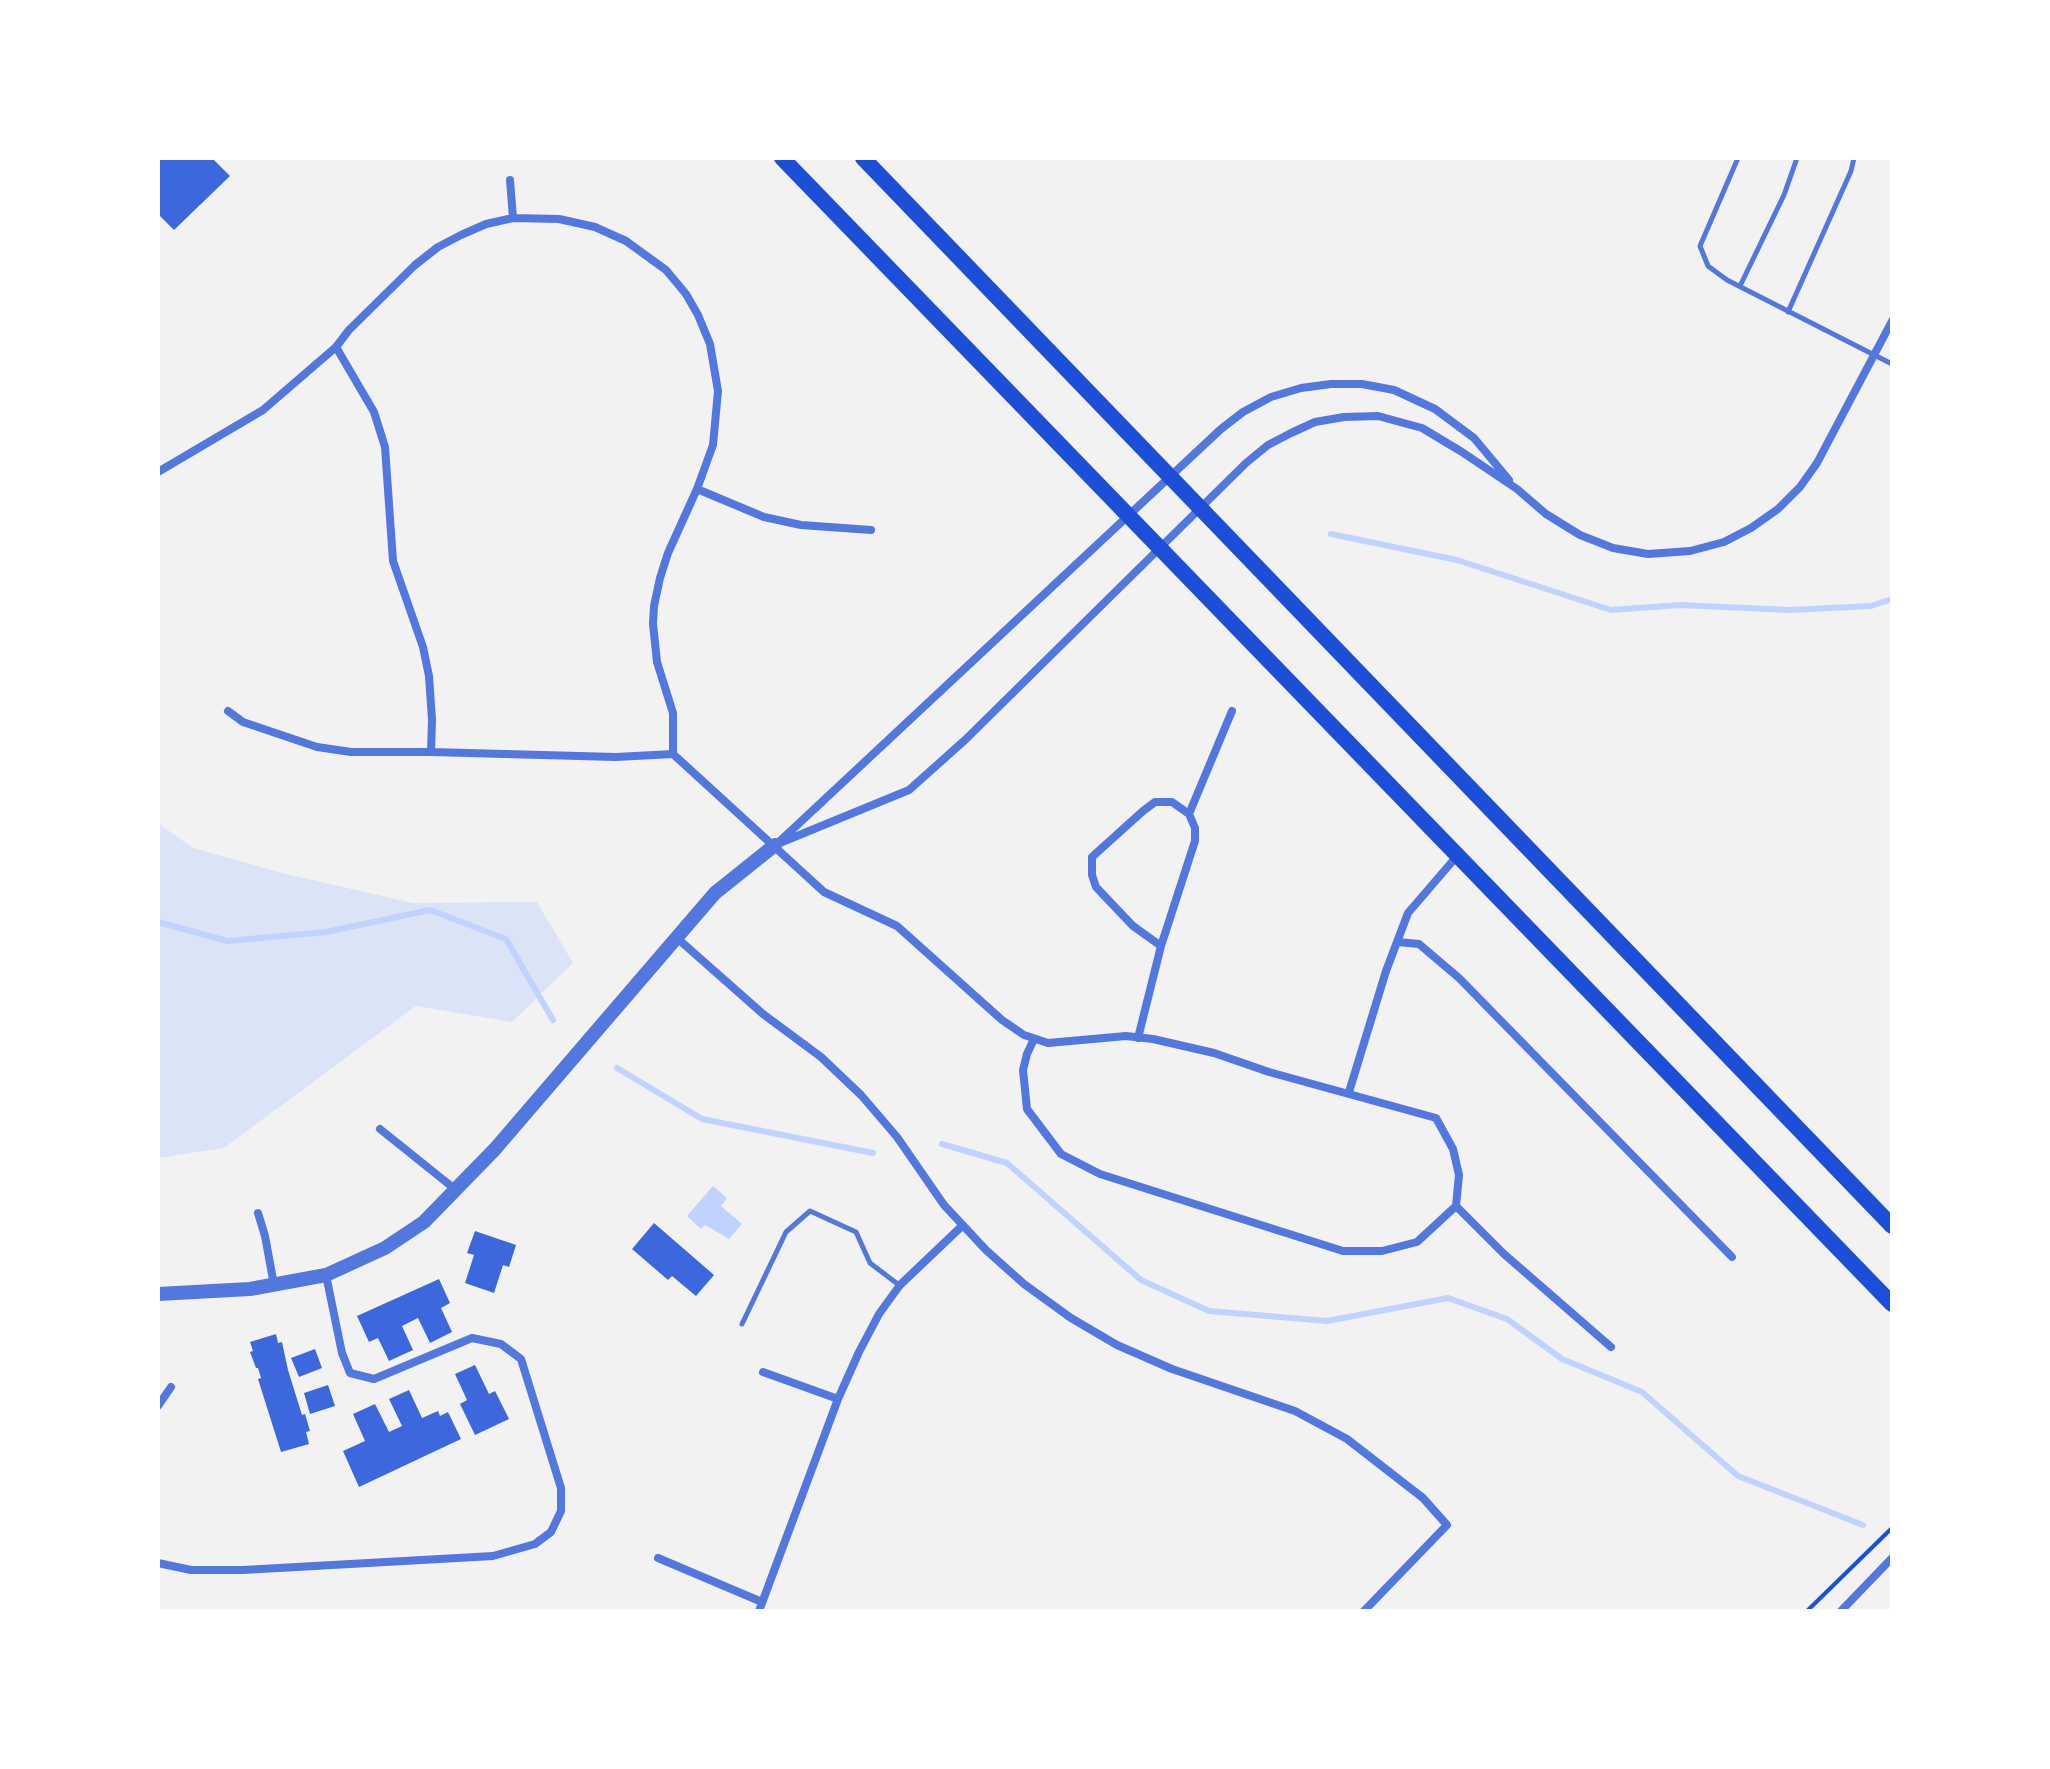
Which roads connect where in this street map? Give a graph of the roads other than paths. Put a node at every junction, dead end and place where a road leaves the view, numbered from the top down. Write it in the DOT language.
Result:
graph roads {
  1 [pos="782,158"];
  2 [pos="863,158"];
  3 [pos="1738,158"];
  4 [pos="1797,158"];
  5 [pos="1854,158"];
  6 [pos="510,180"];
  7 [pos="513,218"];
  8 [pos="1740,286"];
  9 [pos="1788,312"];
  10 [pos="1892,321"];
  11 [pos="336,347"];
  12 [pos="1873,357"];
  13 [pos="1892,364"];
  14 [pos="158,472"];
  15 [pos="1171,476"];
  16 [pos="697,489"];
  17 [pos="1517,489"];
  18 [pos="1202,507"];
  19 [pos="1128,516"];
  20 [pos="871,530"];
  21 [pos="1160,548"];
  22 [pos="228,711"];
  23 [pos="1232,711"];
  24 [pos="431,752"];
  25 [pos="673,754"];
  26 [pos="1189,814"];
  27 [pos="775,845"];
  28 [pos="1457,856"];
  29 [pos="677,938"];
  30 [pos="1398,942"];
  31 [pos="1161,946"];
  32 [pos="1138,1038"];
  33 [pos="1034,1039"];
  34 [pos="1349,1092"];
  35 [pos="380,1129"];
  36 [pos="456,1190"];
  37 [pos="1456,1206"];
  38 [pos="258,1213"];
  39 [pos="962,1226"];
  40 [pos="1892,1226"];
  41 [pos="1732,1257"];
  42 [pos="326,1275"];
  43 [pos="274,1285"];
  44 [pos="900,1285"];
  45 [pos="158,1294"];
  46 [pos="1892,1304"];
  47 [pos="742,1324"];
  48 [pos="1611,1347"];
  49 [pos="763,1372"];
  50 [pos="171,1387"];
  51 [pos="838,1399"];
  52 [pos="158,1406"];
  53 [pos="658,1558"];
  54 [pos="1892,1558"];
  55 [pos="158,1563"];
  56 [pos="761,1606"];
  57 [pos="1364,1611"];
  58 [pos="1841,1611"];
  1 -- 19 [label="main road"];
  2 -- 15 [label="main road"];
  3 -- 8 [label="lane"];
  4 -- 8 [label="lane"];
  5 -- 9 [label="lane"];
  6 -- 7 [label="street"];
  7 -- 11 [label="street"];
  7 -- 16 [label="street"];
  8 -- 9 [label="lane"];
  9 -- 12 [label="lane"];
  10 -- 12 [label="street"];
  11 -- 14 [label="street"];
  11 -- 24 [label="street"];
  12 -- 13 [label="lane"];
  12 -- 17 [label="street"];
  15 -- 17 [label="street"];
  15 -- 18 [label="main road"];
  15 -- 19 [label="street"];
  16 -- 20 [label="street"];
  16 -- 25 [label="street"];
  17 -- 18 [label="street"];
  18 -- 21 [label="street"];
  18 -- 40 [label="main road"];
  19 -- 21 [label="main road"];
  19 -- 27 [label="street"];
  21 -- 27 [label="street"];
  21 -- 28 [label="main road"];
  22 -- 24 [label="street"];
  23 -- 26 [label="street"];
  24 -- 25 [label="street"];
  25 -- 27 [label="street"];
  26 -- 31 [label="street"];
  26 -- 31 [label="street"];
  27 -- 29 [label="street"];
  27 -- 33 [label="street"];
  28 -- 30 [label="street"];
  28 -- 46 [label="main road"];
  29 -- 36 [label="street"];
  29 -- 39 [label="street"];
  30 -- 34 [label="street"];
  30 -- 41 [label="street"];
  31 -- 32 [label="street"];
  32 -- 33 [label="street"];
  32 -- 34 [label="street"];
  33 -- 37 [label="street"];
  34 -- 37 [label="street"];
  35 -- 36 [label="street"];
  36 -- 42 [label="street"];
  37 -- 48 [label="street"];
  38 -- 43 [label="street"];
  39 -- 44 [label="street"];
  39 -- 57 [label="street"];
  42 -- 43 [label="street"];
  42 -- 55 [label="street"];
  43 -- 45 [label="street"];
  44 -- 47 [label="lane"];
  44 -- 51 [label="street"];
  49 -- 51 [label="street"];
  50 -- 52 [label="street"];
  51 -- 56 [label="street"];
  53 -- 56 [label="street"];
  54 -- 58 [label="street"];
}
